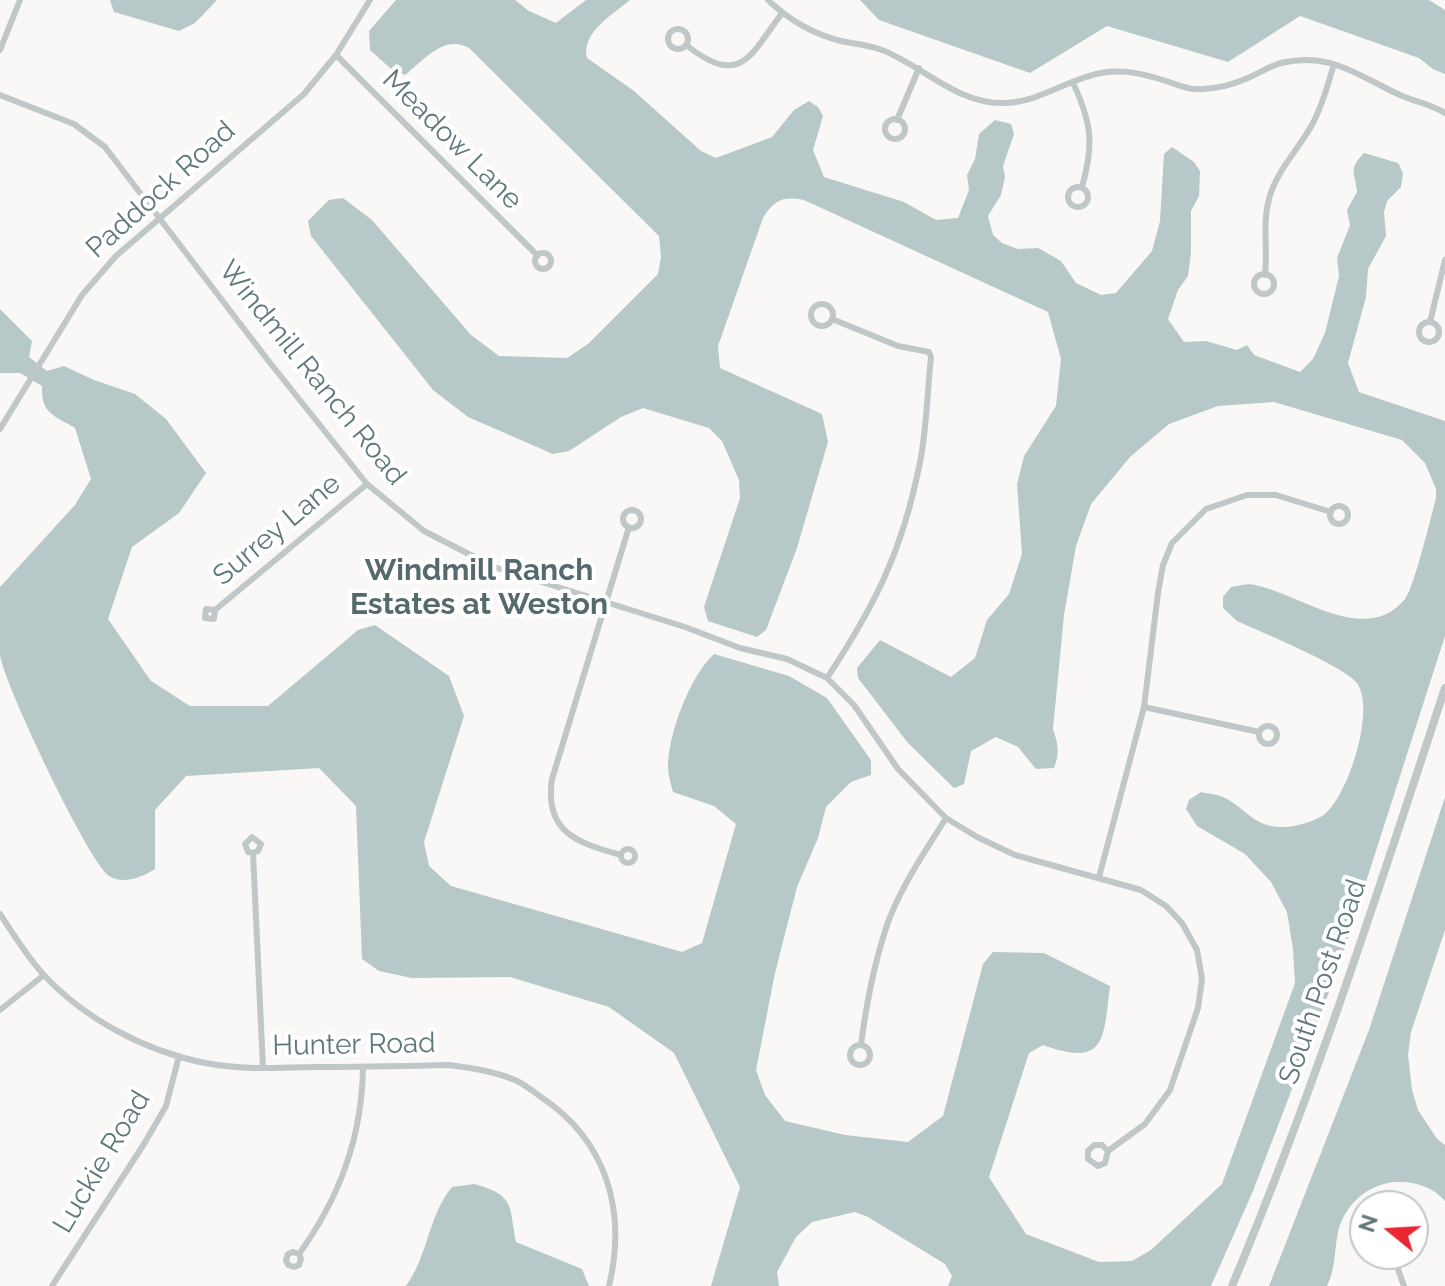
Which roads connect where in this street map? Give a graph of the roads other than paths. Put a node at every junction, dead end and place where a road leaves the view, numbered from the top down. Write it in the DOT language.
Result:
graph roads {
  1 [pos="20,0"];
  2 [pos="370,0"];
  3 [pos="768,0"];
  4 [pos="782,13"];
  5 [pos="686,45"];
  6 [pos="0,50"];
  7 [pos="336,55"];
  8 [pos="1334,64"];
  9 [pos="919,68"];
  10 [pos="1073,83"];
  11 [pos="0,95"];
  12 [pos="1445,113"];
  13 [pos="897,120"];
  14 [pos="1082,187"];
  15 [pos="160,216"];
  16 [pos="537,255"];
  17 [pos="1445,260"];
  18 [pos="1265,275"];
  19 [pos="832,319"];
  20 [pos="1430,322"];
  21 [pos="0,429"];
  22 [pos="367,484"];
  23 [pos="1331,512"];
  24 [pos="629,527"];
  25 [pos="607,603"];
  26 [pos="215,610"];
  27 [pos="827,678"];
  28 [pos="1445,688"];
  29 [pos="1144,707"];
  30 [pos="1259,732"];
  31 [pos="946,818"];
  32 [pos="253,853"];
  33 [pos="621,855"];
  34 [pos="1099,877"];
  35 [pos="0,914"];
  36 [pos="44,975"];
  37 [pos="0,1010"];
  38 [pos="861,1045"];
  39 [pos="179,1056"];
  40 [pos="363,1067"];
  41 [pos="263,1068"];
  42 [pos="1108,1151"];
  43 [pos="299,1254"];
  44 [pos="52,1286"];
  45 [pos="609,1286"];
  46 [pos="1232,1286"];
  1 -- 6 [label="street"];
  2 -- 7 [label="street, Paddock Road"];
  3 -- 4 [label="street"];
  4 -- 5 [label="street"];
  4 -- 9 [label="street"];
  7 -- 15 [label="street, Paddock Road"];
  7 -- 16 [label="street, Meadow Lane"];
  8 -- 10 [label="street"];
  8 -- 12 [label="street"];
  8 -- 18 [label="street"];
  9 -- 10 [label="street"];
  9 -- 13 [label="street"];
  10 -- 14 [label="street"];
  11 -- 15 [label="street, Windmill Ranch Road"];
  15 -- 21 [label="street, Paddock Road"];
  15 -- 22 [label="street, Windmill Ranch Road"];
  17 -- 20 [label="street"];
  19 -- 27 [label="street"];
  22 -- 25 [label="street, Windmill Ranch Road"];
  22 -- 26 [label="street, Surrey Lane"];
  23 -- 29 [label="street"];
  24 -- 25 [label="street"];
  25 -- 27 [label="street, Windmill Ranch Road"];
  25 -- 33 [label="street"];
  27 -- 31 [label="street, Windmill Ranch Road"];
  28 -- 46 [label="street, South Post Road"];
  29 -- 30 [label="street"];
  29 -- 34 [label="street"];
  31 -- 34 [label="street, Windmill Ranch Road"];
  31 -- 38 [label="street"];
  32 -- 41 [label="street"];
  34 -- 42 [label="street, Windmill Ranch Road"];
  35 -- 36 [label="street, Hunter Road"];
  36 -- 37 [label="street"];
  36 -- 39 [label="street, Hunter Road"];
  39 -- 41 [label="street, Hunter Road"];
  39 -- 44 [label="street, Luckie Road"];
  40 -- 41 [label="street, Hunter Road"];
  40 -- 43 [label="street"];
  40 -- 45 [label="street, Hunter Road"];
}
